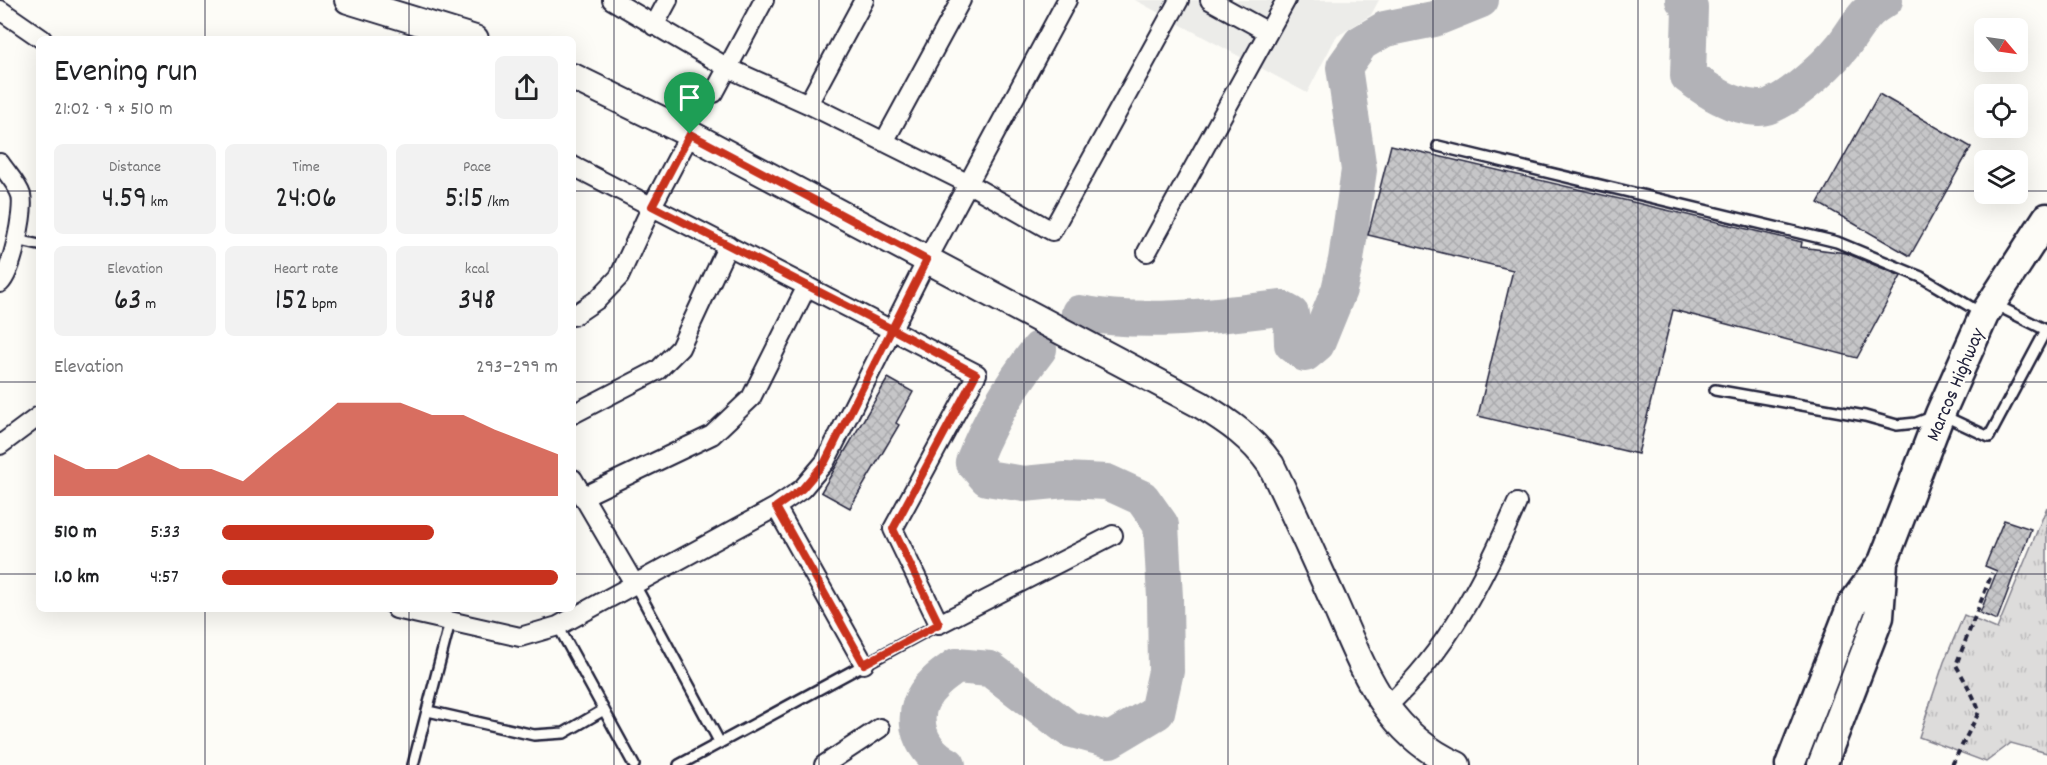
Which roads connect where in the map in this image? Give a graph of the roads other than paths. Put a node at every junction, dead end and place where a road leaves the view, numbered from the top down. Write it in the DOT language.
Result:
graph roads {
  1 [pos="348,0"];
  2 [pos="612,0"];
  3 [pos="668,0"];
  4 [pos="765,0"];
  5 [pos="864,0"];
  6 [pos="961,0"];
  7 [pos="1067,0"];
  8 [pos="1179,0"];
  9 [pos="1210,0"];
  10 [pos="1286,0"];
  11 [pos="0,10"];
  12 [pos="654,26"];
  13 [pos="422,30"];
  14 [pos="1268,32"];
  15 [pos="38,36"];
  16 [pos="457,36"];
  17 [pos="728,68"];
  18 [pos="576,78"];
  19 [pos="714,93"];
  20 [pos="808,104"];
  21 [pos="690,134"];
  22 [pos="884,142"];
  23 [pos="1438,146"];
  24 [pos="0,163"];
  25 [pos="576,168"];
  26 [pos="969,184"];
  27 [pos="652,206"];
  28 [pos="2047,218"];
  29 [pos="17,240"];
  30 [pos="36,243"];
  31 [pos="728,245"];
  32 [pos="1147,252"];
  33 [pos="927,260"];
  34 [pos="0,283"];
  35 [pos="807,286"];
  36 [pos="1988,309"];
  37 [pos="576,314"];
  38 [pos="892,329"];
  39 [pos="1715,390"];
  40 [pos="576,412"];
  41 [pos="1940,414"];
  42 [pos="36,418"];
  43 [pos="0,445"];
  44 [pos="576,485"];
  45 [pos="582,497"];
  46 [pos="1517,503"];
  47 [pos="776,507"];
  48 [pos="1113,535"];
  49 [pos="1883,562"];
  50 [pos="635,585"];
  51 [pos="408,612"];
  52 [pos="450,622"];
  53 [pos="939,624"];
  54 [pos="558,626"];
  55 [pos="864,664"];
  56 [pos="1386,707"];
  57 [pos="428,711"];
  58 [pos="602,711"];
  59 [pos="880,728"];
  60 [pos="720,743"];
  61 [pos="413,765"];
  62 [pos="634,765"];
  63 [pos="679,765"];
  64 [pos="824,765"];
  65 [pos="1457,765"];
  66 [pos="1790,765"];
  67 [pos="1822,765"];
  1 -- 13 [label="street"];
  2 -- 12 [label="street"];
  3 -- 12 [label="street"];
  4 -- 17 [label="street"];
  5 -- 20 [label="street"];
  6 -- 22 [label="street"];
  7 -- 26 [label="street"];
  8 -- 26 [label="street"];
  9 -- 14 [label="street"];
  10 -- 14 [label="street"];
  11 -- 15 [label="street"];
  12 -- 17 [label="street"];
  13 -- 16 [label="street"];
  14 -- 32 [label="street"];
  17 -- 19 [label="street"];
  17 -- 20 [label="street"];
  18 -- 21 [label="street"];
  20 -- 22 [label="street"];
  21 -- 27 [label="street"];
  21 -- 33 [label="street"];
  22 -- 26 [label="street"];
  23 -- 36 [label="lane"];
  24 -- 29 [label="street"];
  25 -- 27 [label="street"];
  26 -- 33 [label="street"];
  27 -- 31 [label="street"];
  27 -- 37 [label="street"];
  28 -- 36 [label="main road, Marcos Highway"];
  29 -- 30 [label="lane"];
  29 -- 34 [label="street"];
  31 -- 35 [label="street"];
  31 -- 40 [label="street"];
  33 -- 38 [label="street"];
  33 -- 56 [label="street"];
  35 -- 38 [label="street"];
  35 -- 45 [label="street"];
  36 -- 41 [label="main road, Marcos Highway"];
  36 -- 41 [label="lane"];
  38 -- 47 [label="street"];
  38 -- 53 [label="street"];
  39 -- 41 [label="lane"];
  41 -- 49 [label="main road, Marcos Highway"];
  42 -- 43 [label="street"];
  44 -- 45 [label="street"];
  45 -- 50 [label="street"];
  46 -- 56 [label="street"];
  47 -- 50 [label="street"];
  47 -- 55 [label="street"];
  48 -- 53 [label="street"];
  49 -- 66 [label="main road, Marcos Highway"];
  49 -- 67 [label="main road, Marcos Highway"];
  50 -- 54 [label="street"];
  50 -- 60 [label="lane"];
  51 -- 52 [label="street"];
  52 -- 54 [label="street"];
  52 -- 57 [label="lane"];
  53 -- 55 [label="lane"];
  54 -- 58 [label="lane"];
  55 -- 60 [label="lane"];
  56 -- 65 [label="street"];
  57 -- 58 [label="lane"];
  57 -- 61 [label="lane"];
  58 -- 62 [label="lane"];
  59 -- 64 [label="street"];
  60 -- 63 [label="lane"];
}
